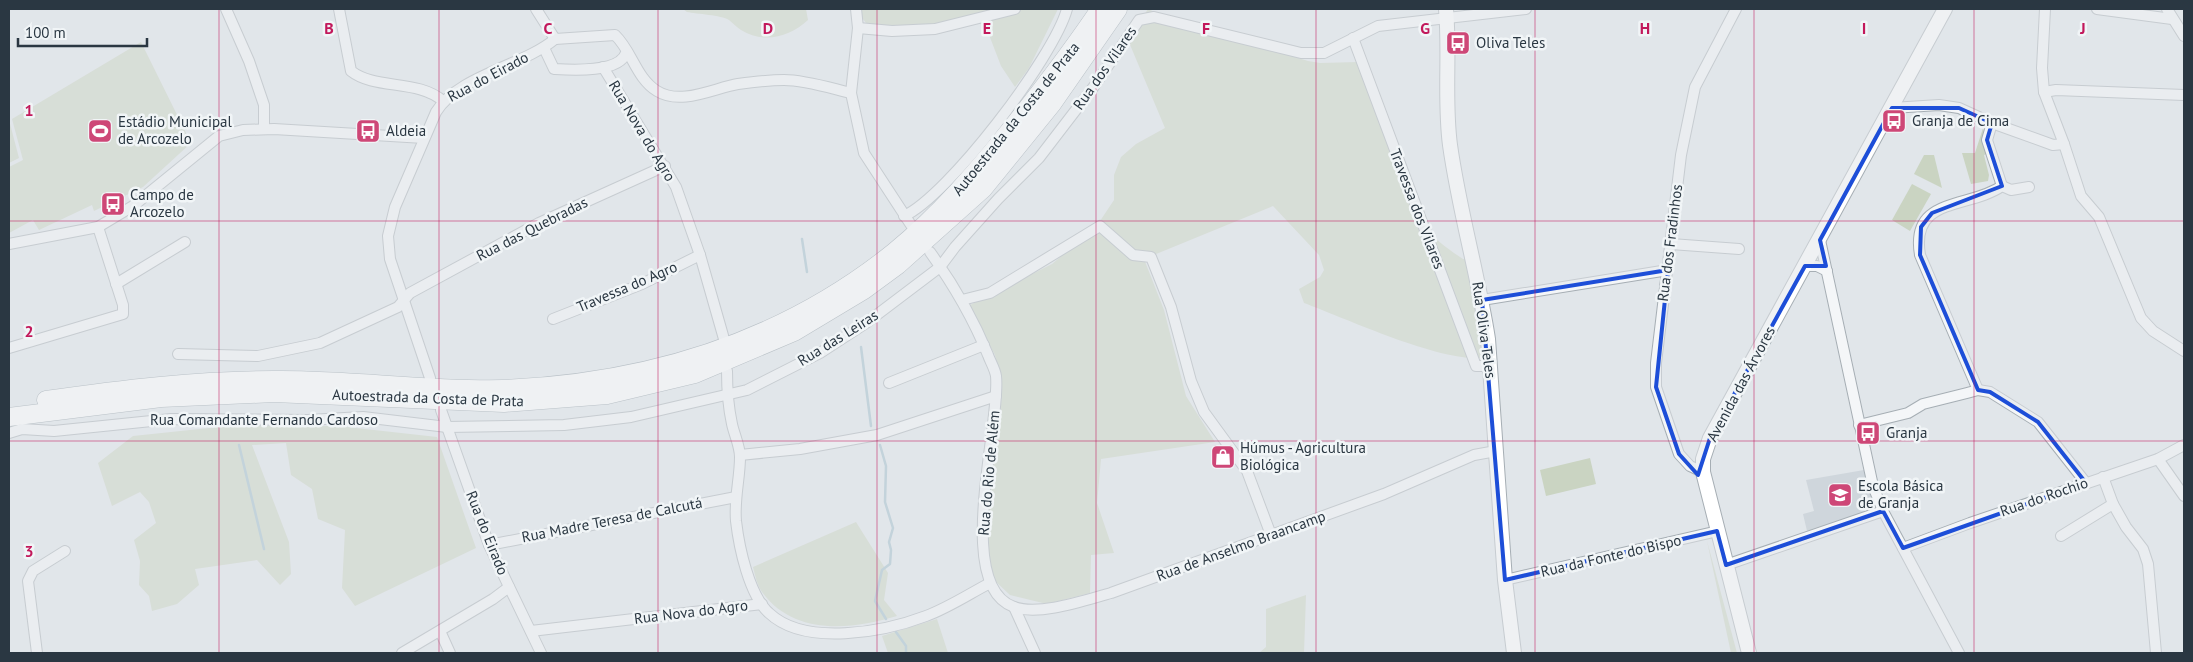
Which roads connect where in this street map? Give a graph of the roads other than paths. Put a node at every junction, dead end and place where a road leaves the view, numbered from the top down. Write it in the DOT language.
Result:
graph roads {
  1 [pos="226,9"];
  2 [pos="339,9"];
  3 [pos="536,9"];
  4 [pos="856,9"];
  5 [pos="1015,9"];
  6 [pos="1067,9"];
  7 [pos="1084,9"];
  8 [pos="1100,9"];
  9 [pos="1118,9"];
  10 [pos="1526,9"];
  11 [pos="1736,9"];
  12 [pos="1945,9"];
  13 [pos="2046,9"];
  14 [pos="2097,9"];
  15 [pos="2166,9"];
  16 [pos="1446,13"];
  17 [pos="2172,19"];
  18 [pos="858,28"];
  19 [pos="2184,36"];
  20 [pos="1353,38"];
  21 [pos="554,39"];
  22 [pos="544,48"];
  23 [pos="1074,48"];
  24 [pos="626,53"];
  25 [pos="604,67"];
  26 [pos="2044,92"];
  27 [pos="851,93"];
  28 [pos="2184,95"];
  29 [pos="443,100"];
  30 [pos="1892,108"];
  31 [pos="1992,123"];
  32 [pos="264,129"];
  33 [pos="424,138"];
  34 [pos="2064,144"];
  35 [pos="665,166"];
  36 [pos="2002,186"];
  37 [pos="2029,187"];
  38 [pos="904,216"];
  39 [pos="910,225"];
  40 [pos="98,227"];
  41 [pos="1820,240"];
  42 [pos="185,242"];
  43 [pos="9,244"];
  44 [pos="1670,244"];
  45 [pos="1739,249"];
  46 [pos="930,252"];
  47 [pos="700,254"];
  48 [pos="1805,266"];
  49 [pos="940,267"];
  50 [pos="1668,270"];
  51 [pos="1827,271"];
  52 [pos="116,284"];
  53 [pos="404,299"];
  54 [pos="962,300"];
  55 [pos="1482,300"];
  56 [pos="553,319"];
  57 [pos="724,339"];
  58 [pos="984,345"];
  59 [pos="9,348"];
  60 [pos="2184,351"];
  61 [pos="178,354"];
  62 [pos="1490,366"];
  63 [pos="726,371"];
  64 [pos="430,378"];
  65 [pos="889,383"];
  66 [pos="1978,390"];
  67 [pos="727,396"];
  68 [pos="996,396"];
  69 [pos="9,405"];
  70 [pos="441,410"];
  71 [pos="9,417"];
  72 [pos="1859,425"];
  73 [pos="447,427"];
  74 [pos="9,433"];
  75 [pos="2184,445"];
  76 [pos="1496,451"];
  77 [pos="740,455"];
  78 [pos="2158,459"];
  79 [pos="1703,472"];
  80 [pos="2104,477"];
  81 [pos="2086,483"];
  82 [pos="2184,496"];
  83 [pos="736,497"];
  84 [pos="2113,504"];
  85 [pos="1883,511"];
  86 [pos="1718,531"];
  87 [pos="1271,535"];
  88 [pos="2061,536"];
  89 [pos="489,545"];
  90 [pos="1903,548"];
  91 [pos="65,551"];
  92 [pos="1726,565"];
  93 [pos="1504,580"];
  94 [pos="990,583"];
  95 [pos="509,587"];
  96 [pos="762,604"];
  97 [pos="1014,607"];
  98 [pos="440,631"];
  99 [pos="531,631"];
  100 [pos="38,653"];
  101 [pos="402,653"];
  102 [pos="450,653"];
  103 [pos="542,653"];
  104 [pos="1035,653"];
  105 [pos="1514,653"];
  106 [pos="1749,653"];
  107 [pos="1959,653"];
  108 [pos="2156,653"];
  1 -- 32 [label="street"];
  2 -- 29 [label="street"];
  3 -- 21 [label="street"];
  4 -- 18 [label="street"];
  5 -- 18 [label="street"];
  6 -- 38 [label="street"];
  7 -- 23 [label="highway"];
  8 -- 23 [label="highway, Autoestrada da Costa de Prata"];
  9 -- 71 [label="highway, Autoestrada da Costa de Prata"];
  10 -- 16 [label="street, Rua dos Vilares"];
  11 -- 44 [label="street, Rua dos Fradinhos"];
  12 -- 30 [label="main road, Avenida das Árvores"];
  13 -- 26 [label="street"];
  14 -- 17 [label="street"];
  15 -- 17 [label="street"];
  16 -- 20 [label="street, Rua dos Vilares"];
  16 -- 55 [label="main road, Rua Oliva Teles"];
  17 -- 19 [label="street"];
  18 -- 27 [label="street"];
  20 -- 49 [label="street, Rua dos Vilares"];
  20 -- 62 [label="street, Travessa dos Vilares"];
  21 -- 22 [label="street, Rua do Eirado"];
  21 -- 24 [label="street"];
  22 -- 25 [label="street"];
  22 -- 29 [label="street, Rua do Eirado"];
  23 -- 69 [label="highway, Autoestrada da Costa de Prata"];
  24 -- 25 [label="street"];
  24 -- 27 [label="street"];
  25 -- 35 [label="street, Rua Nova do Agro"];
  26 -- 28 [label="street"];
  26 -- 34 [label="street"];
  27 -- 38 [label="street"];
  29 -- 33 [label="street, Rua do Eirado"];
  30 -- 31 [label="street"];
  30 -- 41 [label="main road, Avenida das Árvores"];
  31 -- 34 [label="street"];
  31 -- 36 [label="street"];
  32 -- 33 [label="street"];
  32 -- 40 [label="street"];
  33 -- 53 [label="street, Rua do Eirado"];
  34 -- 60 [label="street"];
  35 -- 47 [label="street, Rua Nova do Agro"];
  35 -- 53 [label="street, Rua das Quebradas"];
  36 -- 37 [label="street"];
  36 -- 66 [label="street"];
  38 -- 39 [label="street"];
  40 -- 43 [label="street"];
  40 -- 52 [label="street"];
  41 -- 48 [label="main road, Avenida das Árvores"];
  41 -- 51 [label="street"];
  42 -- 52 [label="street"];
  44 -- 45 [label="street"];
  44 -- 50 [label="street, Rua dos Fradinhos"];
  46 -- 49 [label="street, Rua do Rio de Além"];
  47 -- 56 [label="street, Travessa do Agro"];
  47 -- 57 [label="street, Rua Nova do Agro"];
  48 -- 51 [label="street"];
  48 -- 79 [label="main road, Avenida das Árvores"];
  49 -- 54 [label="street, Rua do Rio de Além"];
  49 -- 67 [label="street, Rua das Leiras"];
  50 -- 55 [label="street"];
  50 -- 79 [label="street, Rua dos Fradinhos"];
  51 -- 72 [label="street"];
  52 -- 59 [label="street"];
  53 -- 61 [label="street, Rua das Quebradas"];
  53 -- 64 [label="street, Rua do Eirado"];
  54 -- 58 [label="street, Rua do Rio de Além"];
  54 -- 87 [label="street"];
  55 -- 62 [label="main road, Rua Oliva Teles"];
  58 -- 65 [label="street"];
  58 -- 68 [label="street, Rua do Rio de Além"];
  62 -- 76 [label="main road, Rua Oliva Teles"];
  63 -- 67 [label="street, Rua Nova do Agro"];
  66 -- 72 [label="street"];
  66 -- 81 [label="street"];
  67 -- 73 [label="street, Rua Comandante Fernando Cardoso"];
  67 -- 77 [label="street, Rua Nova do Agro"];
  68 -- 77 [label="street"];
  68 -- 94 [label="street, Rua do Rio de Além"];
  70 -- 73 [label="street, Rua do Eirado"];
  72 -- 85 [label="street"];
  73 -- 74 [label="street, Rua Comandante Fernando Cardoso"];
  73 -- 89 [label="street, Rua do Eirado"];
  75 -- 78 [label="street, Rua do Rochio"];
  76 -- 87 [label="street, Rua de Anselmo Braancamp"];
  76 -- 93 [label="main road, Rua Oliva Teles"];
  77 -- 83 [label="street, Rua Nova do Agro"];
  78 -- 80 [label="street, Rua do Rochio"];
  78 -- 82 [label="street"];
  79 -- 86 [label="main road, Avenida das Árvores"];
  80 -- 81 [label="street, Rua do Rochio"];
  80 -- 84 [label="street"];
  81 -- 90 [label="street, Rua do Rochio"];
  83 -- 89 [label="street, Rua Madre Teresa de Calcutá"];
  83 -- 96 [label="street, Rua Nova do Agro"];
  84 -- 88 [label="street"];
  84 -- 108 [label="street"];
  85 -- 90 [label="street"];
  85 -- 92 [label="street"];
  86 -- 92 [label="main road, Avenida das Árvores"];
  86 -- 93 [label="street, Rua da Fonte do Bispo"];
  87 -- 97 [label="street, Rua de Anselmo Braancamp"];
  89 -- 95 [label="street, Rua do Eirado"];
  90 -- 107 [label="street"];
  91 -- 100 [label="street"];
  92 -- 106 [label="main road, Avenida das Árvores"];
  93 -- 105 [label="main road, Rua Oliva Teles"];
  94 -- 96 [label="street"];
  94 -- 97 [label="street"];
  95 -- 98 [label="street"];
  95 -- 99 [label="street, Rua do Eirado"];
  96 -- 99 [label="street, Rua Nova do Agro"];
  97 -- 104 [label="street"];
  98 -- 101 [label="street"];
  98 -- 102 [label="street"];
  99 -- 103 [label="street, Rua do Eirado"];
}
